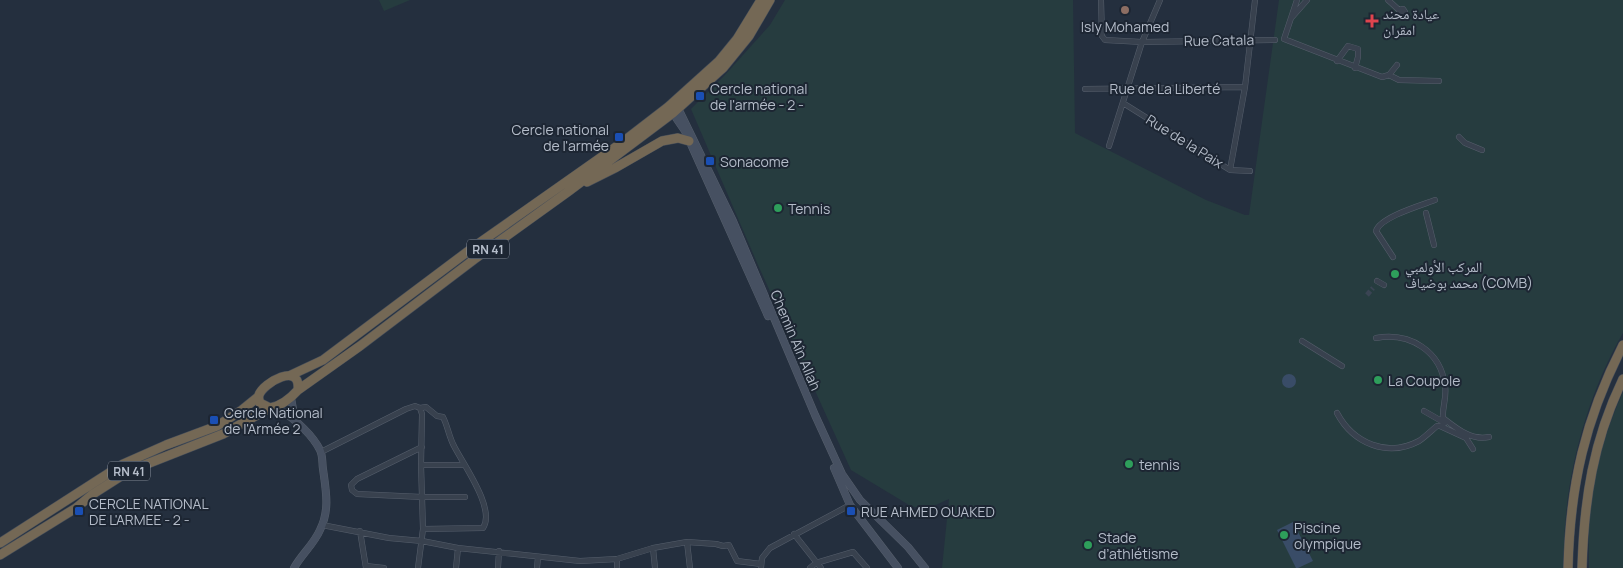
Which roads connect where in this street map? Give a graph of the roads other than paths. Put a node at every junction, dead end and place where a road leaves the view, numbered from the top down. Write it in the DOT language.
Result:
graph roads {
  1 [pos="761,0"];
  2 [pos="770,0"];
  3 [pos="1101,0"];
  4 [pos="1160,0"];
  5 [pos="1255,0"];
  6 [pos="1297,0"];
  7 [pos="1307,0"];
  8 [pos="1388,0"];
  9 [pos="1399,10"];
  10 [pos="1290,19"];
  11 [pos="1251,39"];
  12 [pos="1275,40"];
  13 [pos="1142,42"];
  14 [pos="1337,60"];
  15 [pos="1397,65"];
  16 [pos="1355,68"];
  17 [pos="1388,75"];
  18 [pos="1439,81"];
  19 [pos="1244,87"];
  20 [pos="1127,88"];
  21 [pos="1085,89"];
  22 [pos="1123,102"];
  23 [pos="674,107"];
  24 [pos="1459,137"];
  25 [pos="689,141"];
  26 [pos="1109,146"];
  27 [pos="1482,150"];
  28 [pos="1230,170"];
  29 [pos="1250,171"];
  30 [pos="569,191"];
  31 [pos="1435,200"];
  32 [pos="1426,213"];
  33 [pos="1434,245"];
  34 [pos="1393,257"];
  35 [pos="1377,282"];
  36 [pos="1384,285"];
  37 [pos="1376,338"];
  38 [pos="1302,341"];
  39 [pos="1623,345"];
  40 [pos="1342,366"];
  41 [pos="291,376"];
  42 [pos="1623,379"];
  43 [pos="298,390"];
  44 [pos="258,397"];
  45 [pos="290,398"];
  46 [pos="273,408"];
  47 [pos="420,408"];
  48 [pos="1424,412"];
  49 [pos="1336,413"];
  50 [pos="296,420"];
  51 [pos="1455,429"];
  52 [pos="1488,437"];
  53 [pos="422,447"];
  54 [pos="1473,449"];
  55 [pos="321,452"];
  56 [pos="421,465"];
  57 [pos="463,465"];
  58 [pos="422,497"];
  59 [pos="465,497"];
  60 [pos="860,500"];
  61 [pos="850,505"];
  62 [pos="322,525"];
  63 [pos="423,529"];
  64 [pos="360,531"];
  65 [pos="794,534"];
  66 [pos="422,541"];
  67 [pos="687,542"];
  68 [pos="0,543"];
  69 [pos="458,548"];
  70 [pos="652,548"];
  71 [pos="499,551"];
  72 [pos="0,555"];
  73 [pos="538,557"];
  74 [pos="617,559"];
  75 [pos="580,561"];
  76 [pos="816,563"];
  77 [pos="761,566"];
  78 [pos="366,567"];
  79 [pos="294,568"];
  80 [pos="384,568"];
  81 [pos="418,568"];
  82 [pos="456,568"];
  83 [pos="498,568"];
  84 [pos="537,568"];
  85 [pos="579,568"];
  86 [pos="617,568"];
  87 [pos="655,568"];
  88 [pos="690,568"];
  89 [pos="810,568"];
  90 [pos="821,568"];
  91 [pos="867,568"];
  92 [pos="898,568"];
  93 [pos="925,568"];
  94 [pos="1568,568"];
  95 [pos="1582,568"];
  1 -- 23 [label="highway, RN 41"];
  2 -- 23 [label="highway, RN 41"];
  3 -- 13 [label="street, Rue Catala"];
  4 -- 13 [label="street"];
  5 -- 11 [label="street"];
  6 -- 10 [label="street"];
  7 -- 10 [label="street"];
  8 -- 9 [label="street"];
  10 -- 14 [label="street"];
  11 -- 12 [label="street, Rue Catala"];
  11 -- 13 [label="street, Rue Catala"];
  11 -- 19 [label="street"];
  13 -- 20 [label="street"];
  14 -- 16 [label="street"];
  14 -- 16 [label="street"];
  15 -- 17 [label="street"];
  16 -- 17 [label="street"];
  17 -- 18 [label="street"];
  19 -- 20 [label="street, Rue de La Liberté"];
  19 -- 28 [label="street"];
  20 -- 21 [label="street, Rue de La Liberté"];
  20 -- 22 [label="street"];
  22 -- 26 [label="street"];
  22 -- 28 [label="street, Rue de la Paix"];
  23 -- 25 [label="main road, Chemin Aîn Allah"];
  23 -- 30 [label="highway, RN 41"];
  23 -- 41 [label="highway, RN 41"];
  23 -- 60 [label="main road, Chemin Aîn Allah"];
  24 -- 27 [label="street"];
  25 -- 30 [label="highway"];
  25 -- 61 [label="main road, Chemin Aîn Allah"];
  28 -- 29 [label="street, Rue de la Paix"];
  30 -- 43 [label="highway, RN 41"];
  31 -- 34 [label="street"];
  32 -- 33 [label="street"];
  35 -- 36 [label="street"];
  37 -- 51 [label="street"];
  38 -- 40 [label="street"];
  39 -- 94 [label="highway"];
  41 -- 43 [label="highway"];
  41 -- 44 [label="highway"];
  42 -- 95 [label="highway"];
  43 -- 45 [label="highway"];
  44 -- 46 [label="highway"];
  44 -- 68 [label="highway, RN 41"];
  45 -- 46 [label="highway"];
  45 -- 50 [label="main road"];
  46 -- 50 [label="main road"];
  46 -- 72 [label="highway, RN 41"];
  47 -- 53 [label="street"];
  47 -- 55 [label="street"];
  47 -- 57 [label="street"];
  48 -- 51 [label="street"];
  49 -- 51 [label="street"];
  50 -- 55 [label="main road"];
  51 -- 52 [label="street"];
  51 -- 54 [label="street"];
  53 -- 56 [label="street"];
  53 -- 58 [label="street"];
  55 -- 62 [label="main road"];
  56 -- 57 [label="street"];
  56 -- 58 [label="street"];
  57 -- 63 [label="street"];
  58 -- 59 [label="street"];
  58 -- 63 [label="street"];
  60 -- 61 [label="main road"];
  60 -- 93 [label="main road, Chemin Aîn Allah"];
  61 -- 65 [label="street"];
  61 -- 92 [label="main road, Chemin Aîn Allah"];
  62 -- 64 [label="street"];
  62 -- 79 [label="main road"];
  63 -- 66 [label="street"];
  64 -- 66 [label="street"];
  64 -- 78 [label="street"];
  65 -- 76 [label="street"];
  65 -- 77 [label="street"];
  66 -- 69 [label="street"];
  66 -- 81 [label="street"];
  67 -- 70 [label="street"];
  67 -- 77 [label="street"];
  67 -- 88 [label="street"];
  69 -- 71 [label="street"];
  69 -- 82 [label="street"];
  70 -- 74 [label="street"];
  70 -- 87 [label="street"];
  71 -- 73 [label="street"];
  71 -- 83 [label="street"];
  73 -- 75 [label="street"];
  73 -- 84 [label="street"];
  74 -- 75 [label="street"];
  74 -- 86 [label="street"];
  75 -- 85 [label="street"];
  76 -- 89 [label="street"];
  76 -- 90 [label="street"];
  76 -- 91 [label="street"];
  78 -- 80 [label="street"];
}
